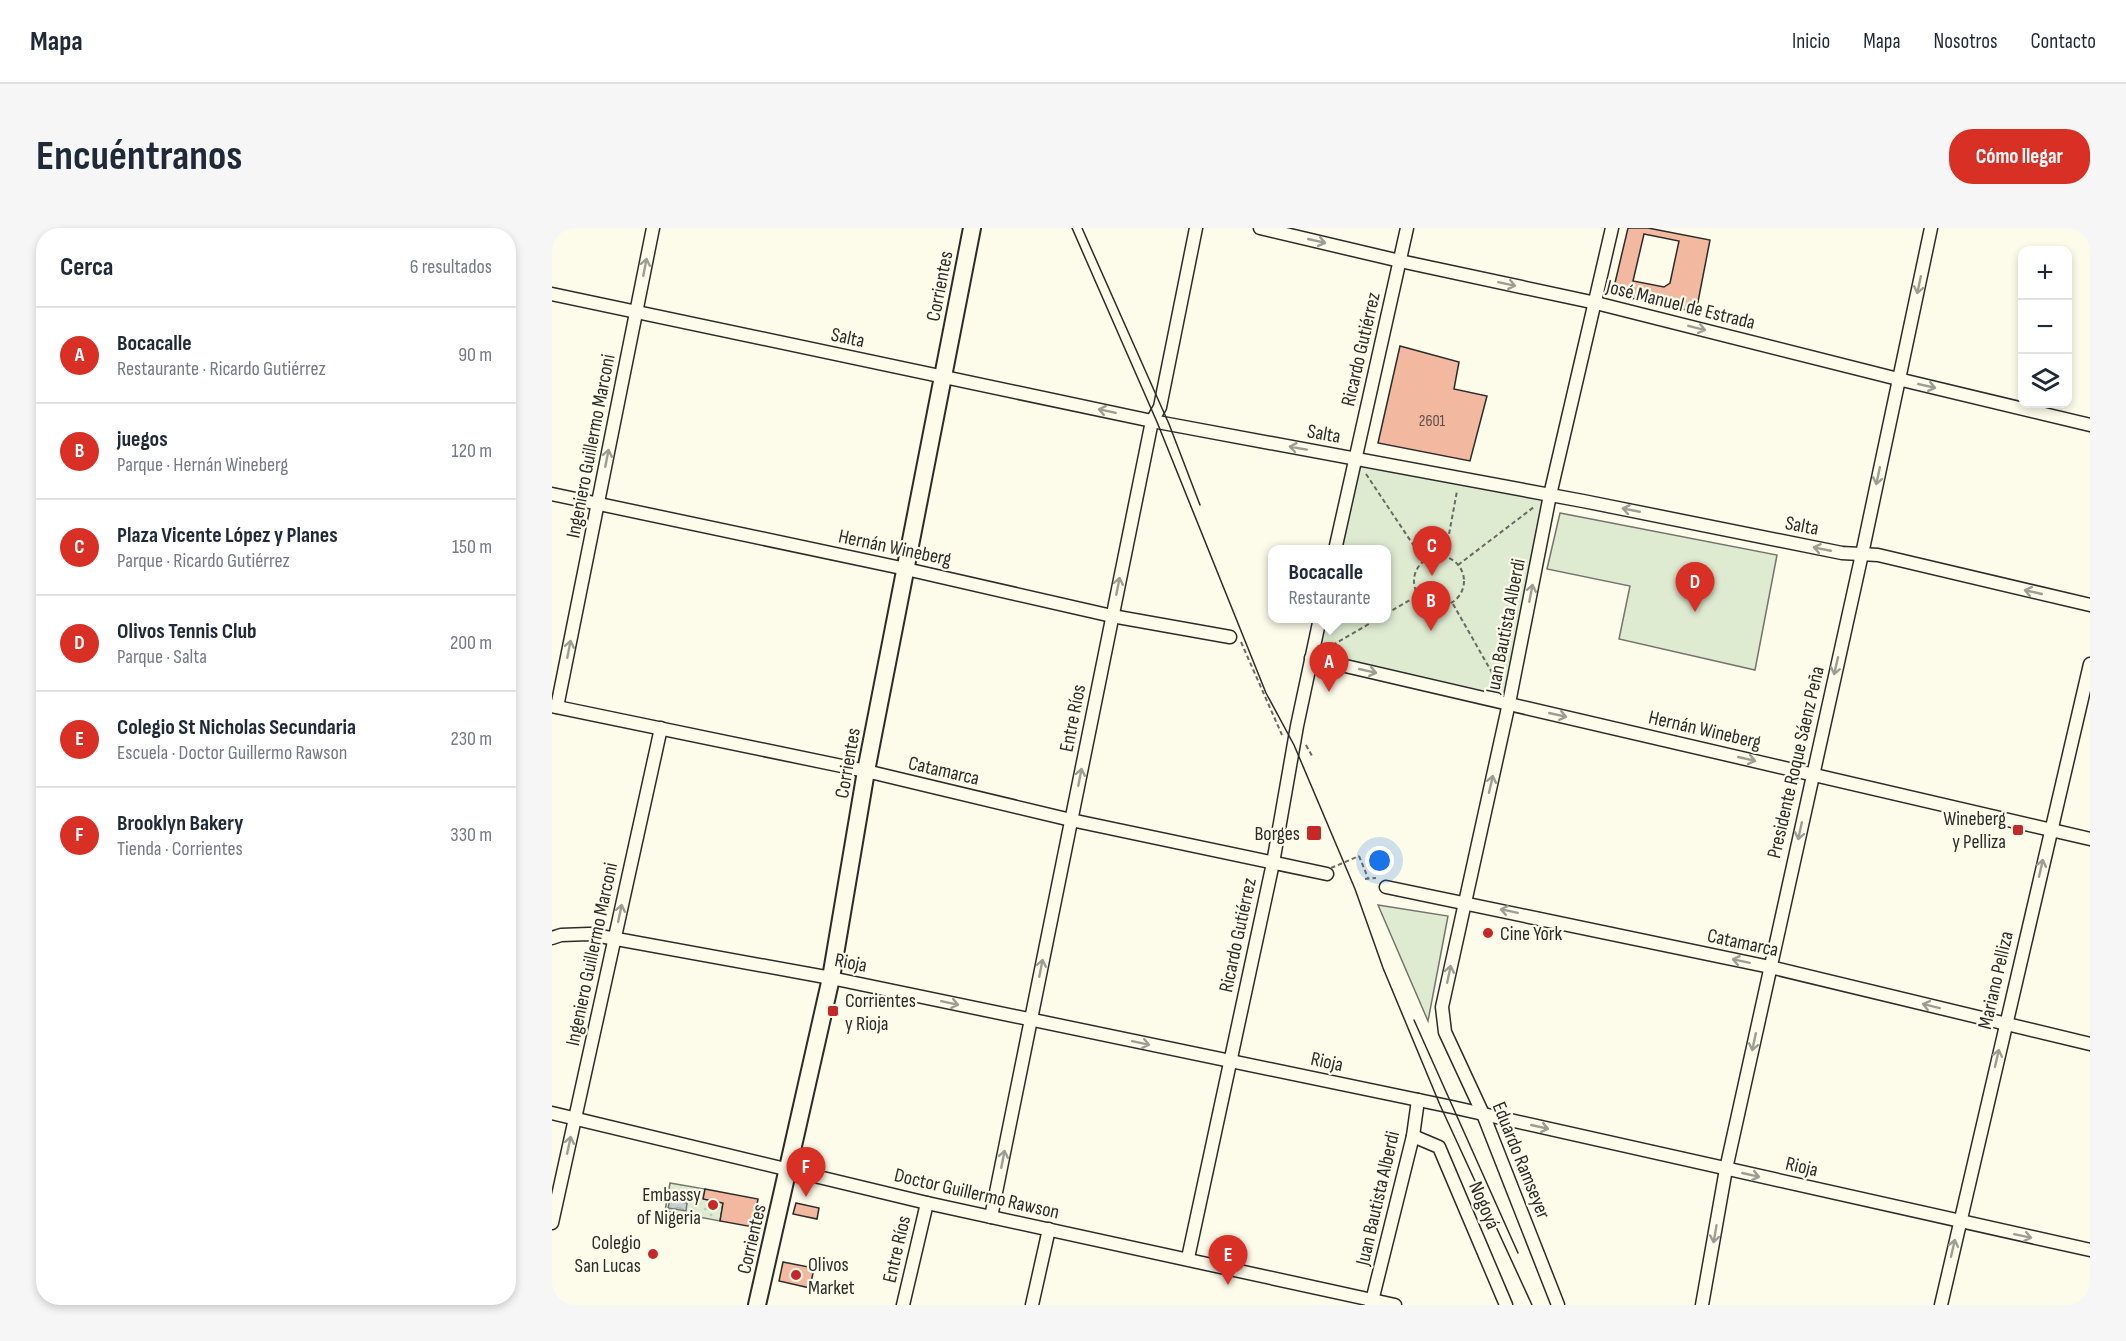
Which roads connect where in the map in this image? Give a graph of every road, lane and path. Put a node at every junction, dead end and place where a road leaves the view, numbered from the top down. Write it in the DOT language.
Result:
graph roads {
  1 [pos="653,228"];
  2 [pos="972,228"];
  3 [pos="1196,228"];
  4 [pos="1260,228"];
  5 [pos="1407,228"];
  6 [pos="1612,228"];
  7 [pos="1931,228"];
  8 [pos="1400,261"];
  9 [pos="552,294"];
  10 [pos="1596,303"];
  11 [pos="636,312"];
  12 [pos="943,377"];
  13 [pos="1898,379"];
  14 [pos="1152,421"];
  15 [pos="2090,425"];
  16 [pos="1356,459"];
  17 [pos="1458,486"];
  18 [pos="552,494"];
  19 [pos="1550,495"];
  20 [pos="598,504"];
  21 [pos="1336,545"];
  22 [pos="1862,554"];
  23 [pos="1444,556"];
  24 [pos="1424,561"];
  25 [pos="1458,565"];
  26 [pos="906,569"];
  27 [pos="1418,596"];
  28 [pos="1452,603"];
  29 [pos="2090,605"];
  30 [pos="1391,611"];
  31 [pos="1112,616"];
  32 [pos="1319,623"];
  33 [pos="1369,623"];
  34 [pos="1230,637"];
  35 [pos="1332,655"];
  36 [pos="1311,658"];
  37 [pos="2090,664"];
  38 [pos="1509,703"];
  39 [pos="555,706"];
  40 [pos="661,728"];
  41 [pos="1293,750"];
  42 [pos="866,771"];
  43 [pos="1812,774"];
  44 [pos="1071,820"];
  45 [pos="2050,830"];
  46 [pos="2090,839"];
  47 [pos="1273,863"];
  48 [pos="1329,871"];
  49 [pos="1368,878"];
  50 [pos="1386,887"];
  51 [pos="1464,902"];
  52 [pos="552,938"];
  53 [pos="614,940"];
  54 [pos="1770,967"];
  55 [pos="831,978"];
  56 [pos="1031,1020"];
  57 [pos="2005,1024"];
  58 [pos="1445,1032"];
  59 [pos="2090,1044"];
  60 [pos="1230,1061"];
  61 [pos="1418,1100"];
  62 [pos="552,1113"];
  63 [pos="1483,1114"];
  64 [pos="575,1118"];
  65 [pos="1413,1136"];
  66 [pos="789,1169"];
  67 [pos="1726,1169"];
  68 [pos="927,1203"];
  69 [pos="991,1217"];
  70 [pos="1959,1222"];
  71 [pos="552,1223"];
  72 [pos="1049,1229"];
  73 [pos="2090,1250"];
  74 [pos="1188,1258"];
  75 [pos="1372,1303"];
  76 [pos="758,1305"];
  77 [pos="903,1305"];
  78 [pos="1032,1305"];
  79 [pos="1395,1305"];
  80 [pos="1506,1305"];
  81 [pos="1558,1305"];
  82 [pos="1702,1305"];
  83 [pos="1941,1305"];
  11 -- 1 [label="street, Ingeniero Guillermo Marconi, one-way"];
  2 -- 12 [label="street, Corrientes"];
  3 -- 14 [label="street, Entre Ríos"];
  4 -- 8 [label="street, José Manuel de Estrada, one-way"];
  5 -- 8 [label="street, Ricardo Gutiérrez"];
  6 -- 10 [label="street, Juan Bautista Alberdi"];
  7 -- 13 [label="street, Presidente Roque Sáenz Peña, one-way"];
  8 -- 10 [label="street, José Manuel de Estrada, one-way"];
  8 -- 16 [label="street, Ricardo Gutiérrez"];
  9 -- 11 [label="street, Salta"];
  10 -- 13 [label="street, José Manuel de Estrada, one-way"];
  10 -- 19 [label="street, Juan Bautista Alberdi"];
  11 -- 12 [label="street, Salta"];
  20 -- 11 [label="street, Ingeniero Guillermo Marconi, one-way"];
  14 -- 12 [label="street, Salta, one-way"];
  12 -- 26 [label="street, Corrientes"];
  13 -- 15 [label="street, José Manuel de Estrada, one-way"];
  13 -- 22 [label="street, Presidente Roque Sáenz Peña, one-way"];
  16 -- 14 [label="street, Salta, one-way"];
  31 -- 14 [label="street, Entre Ríos, one-way"];
  16 -- 19 [label="street, Salta"];
  16 -- 21 [label="street, Ricardo Gutiérrez"];
  16 -- 24 [label="path"];
  17 -- 23 [label="path"];
  18 -- 20 [label="street, Hernán Wineberg"];
  22 -- 19 [label="street, Salta, one-way"];
  19 -- 25 [label="path"];
  38 -- 19 [label="street, Juan Bautista Alberdi, one-way"];
  20 -- 26 [label="street, Hernán Wineberg"];
  39 -- 20 [label="street, Ingeniero Guillermo Marconi, one-way"];
  29 -- 22 [label="street, Salta, one-way"];
  22 -- 43 [label="street, Presidente Roque Sáenz Peña, one-way"];
  23 -- 24 [label="path"];
  23 -- 25 [label="path"];
  24 -- 27 [label="path"];
  25 -- 28 [label="path"];
  26 -- 31 [label="street, Hernán Wineberg"];
  26 -- 42 [label="street, Corrientes"];
  27 -- 28 [label="path"];
  27 -- 30 [label="path"];
  28 -- 38 [label="path"];
  31 -- 34 [label="street, Hernán Wineberg"];
  44 -- 31 [label="street, Entre Ríos, one-way"];
  32 -- 36 [label="street, Ricardo Gutiérrez"];
  33 -- 35 [label="path"];
  34 -- 41 [label="path"];
  36 -- 38 [label="street, Hernán Wineberg, one-way"];
  36 -- 41 [label="street, Ricardo Gutiérrez"];
  37 -- 45 [label="street, Mariano Pelliza"];
  38 -- 43 [label="street, Hernán Wineberg, one-way"];
  51 -- 38 [label="street, Juan Bautista Alberdi, one-way"];
  39 -- 40 [label="street, Catamarca"];
  40 -- 42 [label="street, Catamarca"];
  53 -- 40 [label="street, Ingeniero Guillermo Marconi, one-way"];
  41 -- 47 [label="street, Ricardo Gutiérrez"];
  42 -- 44 [label="street, Catamarca"];
  42 -- 55 [label="street, Corrientes"];
  43 -- 45 [label="street, Hernán Wineberg"];
  43 -- 54 [label="street, Presidente Roque Sáenz Peña, one-way"];
  44 -- 47 [label="street, Catamarca"];
  56 -- 44 [label="street, Entre Ríos, one-way"];
  45 -- 46 [label="street, Hernán Wineberg"];
  57 -- 45 [label="street, Mariano Pelliza, one-way"];
  47 -- 48 [label="street, Catamarca"];
  47 -- 60 [label="street, Ricardo Gutiérrez"];
  48 -- 49 [label="path, bridge"];
  50 -- 51 [label="street, Catamarca"];
  54 -- 51 [label="street, Catamarca, one-way"];
  58 -- 51 [label="street, Juan Bautista Alberdi, one-way"];
  52 -- 53 [label="street, Rioja"];
  53 -- 55 [label="street, Rioja"];
  53 -- 64 [label="street, Ingeniero Guillermo Marconi"];
  57 -- 54 [label="street, Catamarca, one-way"];
  54 -- 67 [label="street, Presidente Roque Sáenz Peña, one-way"];
  55 -- 56 [label="street, Rioja, one-way"];
  55 -- 66 [label="street, Corrientes"];
  56 -- 60 [label="street, Rioja, one-way"];
  69 -- 56 [label="street, Entre Ríos, one-way"];
  57 -- 59 [label="street, Catamarca"];
  70 -- 57 [label="street, Mariano Pelliza, one-way"];
  58 -- 63 [label="street, Eduardo Ramseyer"];
  60 -- 61 [label="street, Rioja"];
  60 -- 74 [label="street, Ricardo Gutiérrez"];
  61 -- 63 [label="street, Rioja"];
  61 -- 65 [label="street, Juan Bautista Alberdi"];
  62 -- 64 [label="street, Doctor Guillermo Rawson"];
  63 -- 67 [label="street, Rioja, one-way"];
  63 -- 81 [label="street, Eduardo Ramseyer"];
  64 -- 66 [label="street, Doctor Guillermo Rawson"];
  71 -- 64 [label="street, Ingeniero Guillermo Marconi, one-way"];
  65 -- 75 [label="street, Juan Bautista Alberdi"];
  65 -- 80 [label="street, Nogoyá"];
  66 -- 68 [label="street, Doctor Guillermo Rawson"];
  66 -- 76 [label="street, Corrientes"];
  67 -- 70 [label="street, Rioja, one-way"];
  67 -- 82 [label="street, Presidente Roque Sáenz Peña, one-way"];
  68 -- 69 [label="street, Doctor Guillermo Rawson"];
  68 -- 77 [label="street, Entre Ríos"];
  69 -- 72 [label="street, Doctor Guillermo Rawson"];
  70 -- 73 [label="street, Rioja, one-way"];
  83 -- 70 [label="street, Mariano Pelliza, one-way"];
  72 -- 74 [label="street, Doctor Guillermo Rawson"];
  72 -- 78 [label="street"];
  74 -- 75 [label="street, Doctor Guillermo Rawson"];
  75 -- 79 [label="street, Doctor Guillermo Rawson"];
}
